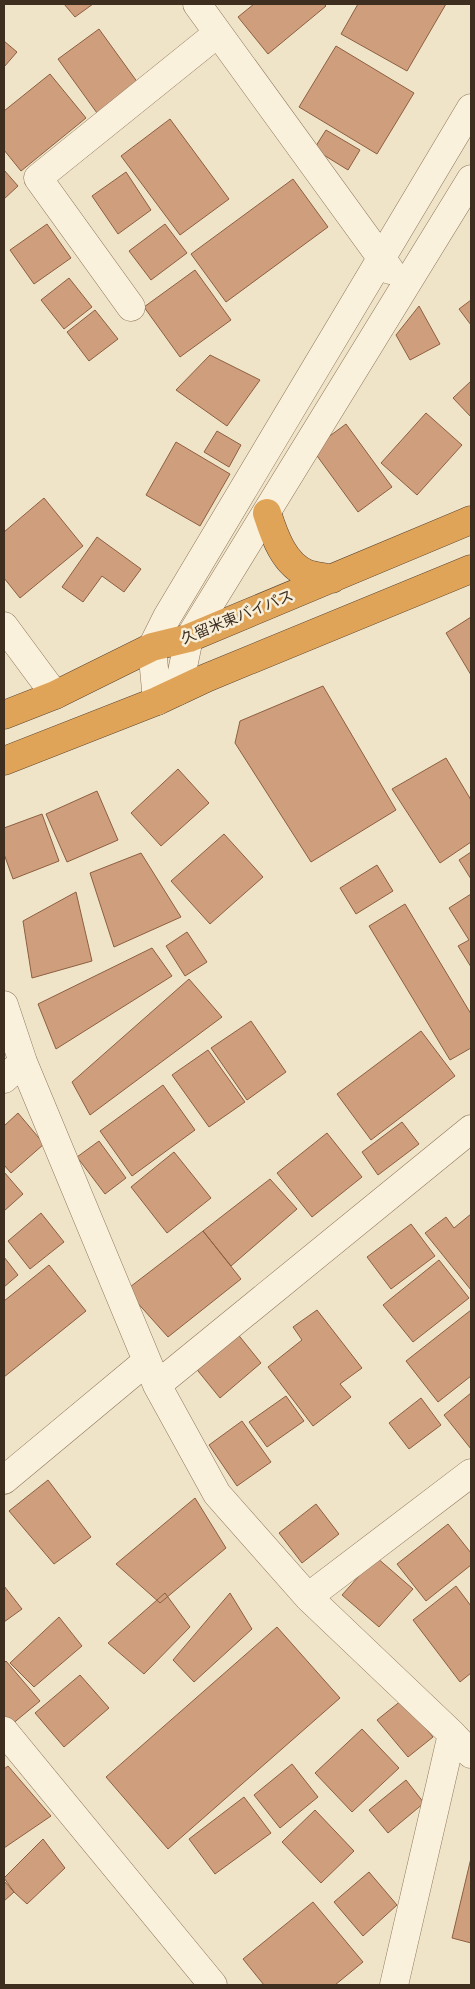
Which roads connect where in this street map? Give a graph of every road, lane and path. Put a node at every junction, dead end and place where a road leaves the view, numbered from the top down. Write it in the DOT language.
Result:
graph roads {
  1 [pos="198,4"];
  2 [pos="218,33"];
  3 [pos="471,108"];
  4 [pos="471,179"];
  5 [pos="381,257"];
  6 [pos="404,288"];
  7 [pos="131,306"];
  8 [pos="267,512"];
  9 [pos="471,520"];
  10 [pos="471,569"];
  11 [pos="332,579"];
  12 [pos="4,626"];
  13 [pos="189,638"];
  14 [pos="152,647"];
  15 [pos="55,695"];
  16 [pos="167,696"];
  17 [pos="4,715"];
  18 [pos="4,761"];
  19 [pos="4,1005"];
  20 [pos="13,1071"];
  21 [pos="468,1137"];
  22 [pos="152,1373"];
  23 [pos="471,1473"];
  24 [pos="4,1480"];
  25 [pos="308,1598"];
  26 [pos="4,1731"];
  27 [pos="462,1734"];
  28 [pos="471,1754"];
  29 [pos="213,1985"];
  30 [pos="394,1985"];
  1 -- 2 [label="street"];
  2 -- 5 [label="street"];
  2 -- 7 [label="street"];
  3 -- 5 [label="street"];
  4 -- 6 [label="street"];
  5 -- 6 [label="street"];
  5 -- 14 [label="street"];
  6 -- 8 [label="street"];
  8 -- 11 [label="highway"];
  8 -- 13 [label="street"];
  9 -- 11 [label="highway, 久留米東バイパス"];
  10 -- 16 [label="highway"];
  11 -- 13 [label="highway, 久留米東バイパス"];
  12 -- 15 [label="street"];
  13 -- 14 [label="highway, 久留米東バイパス"];
  13 -- 16 [label="street"];
  14 -- 15 [label="highway, 久留米東バイパス"];
  14 -- 16 [label="street"];
  15 -- 17 [label="highway, 久留米東バイパス"];
  16 -- 18 [label="highway"];
  19 -- 20 [label="street"];
  20 -- 22 [label="street"];
  21 -- 22 [label="street"];
  22 -- 24 [label="street"];
  22 -- 25 [label="street"];
  23 -- 25 [label="street"];
  25 -- 27 [label="street"];
  26 -- 29 [label="street"];
  27 -- 28 [label="street"];
  27 -- 30 [label="street"];
}
